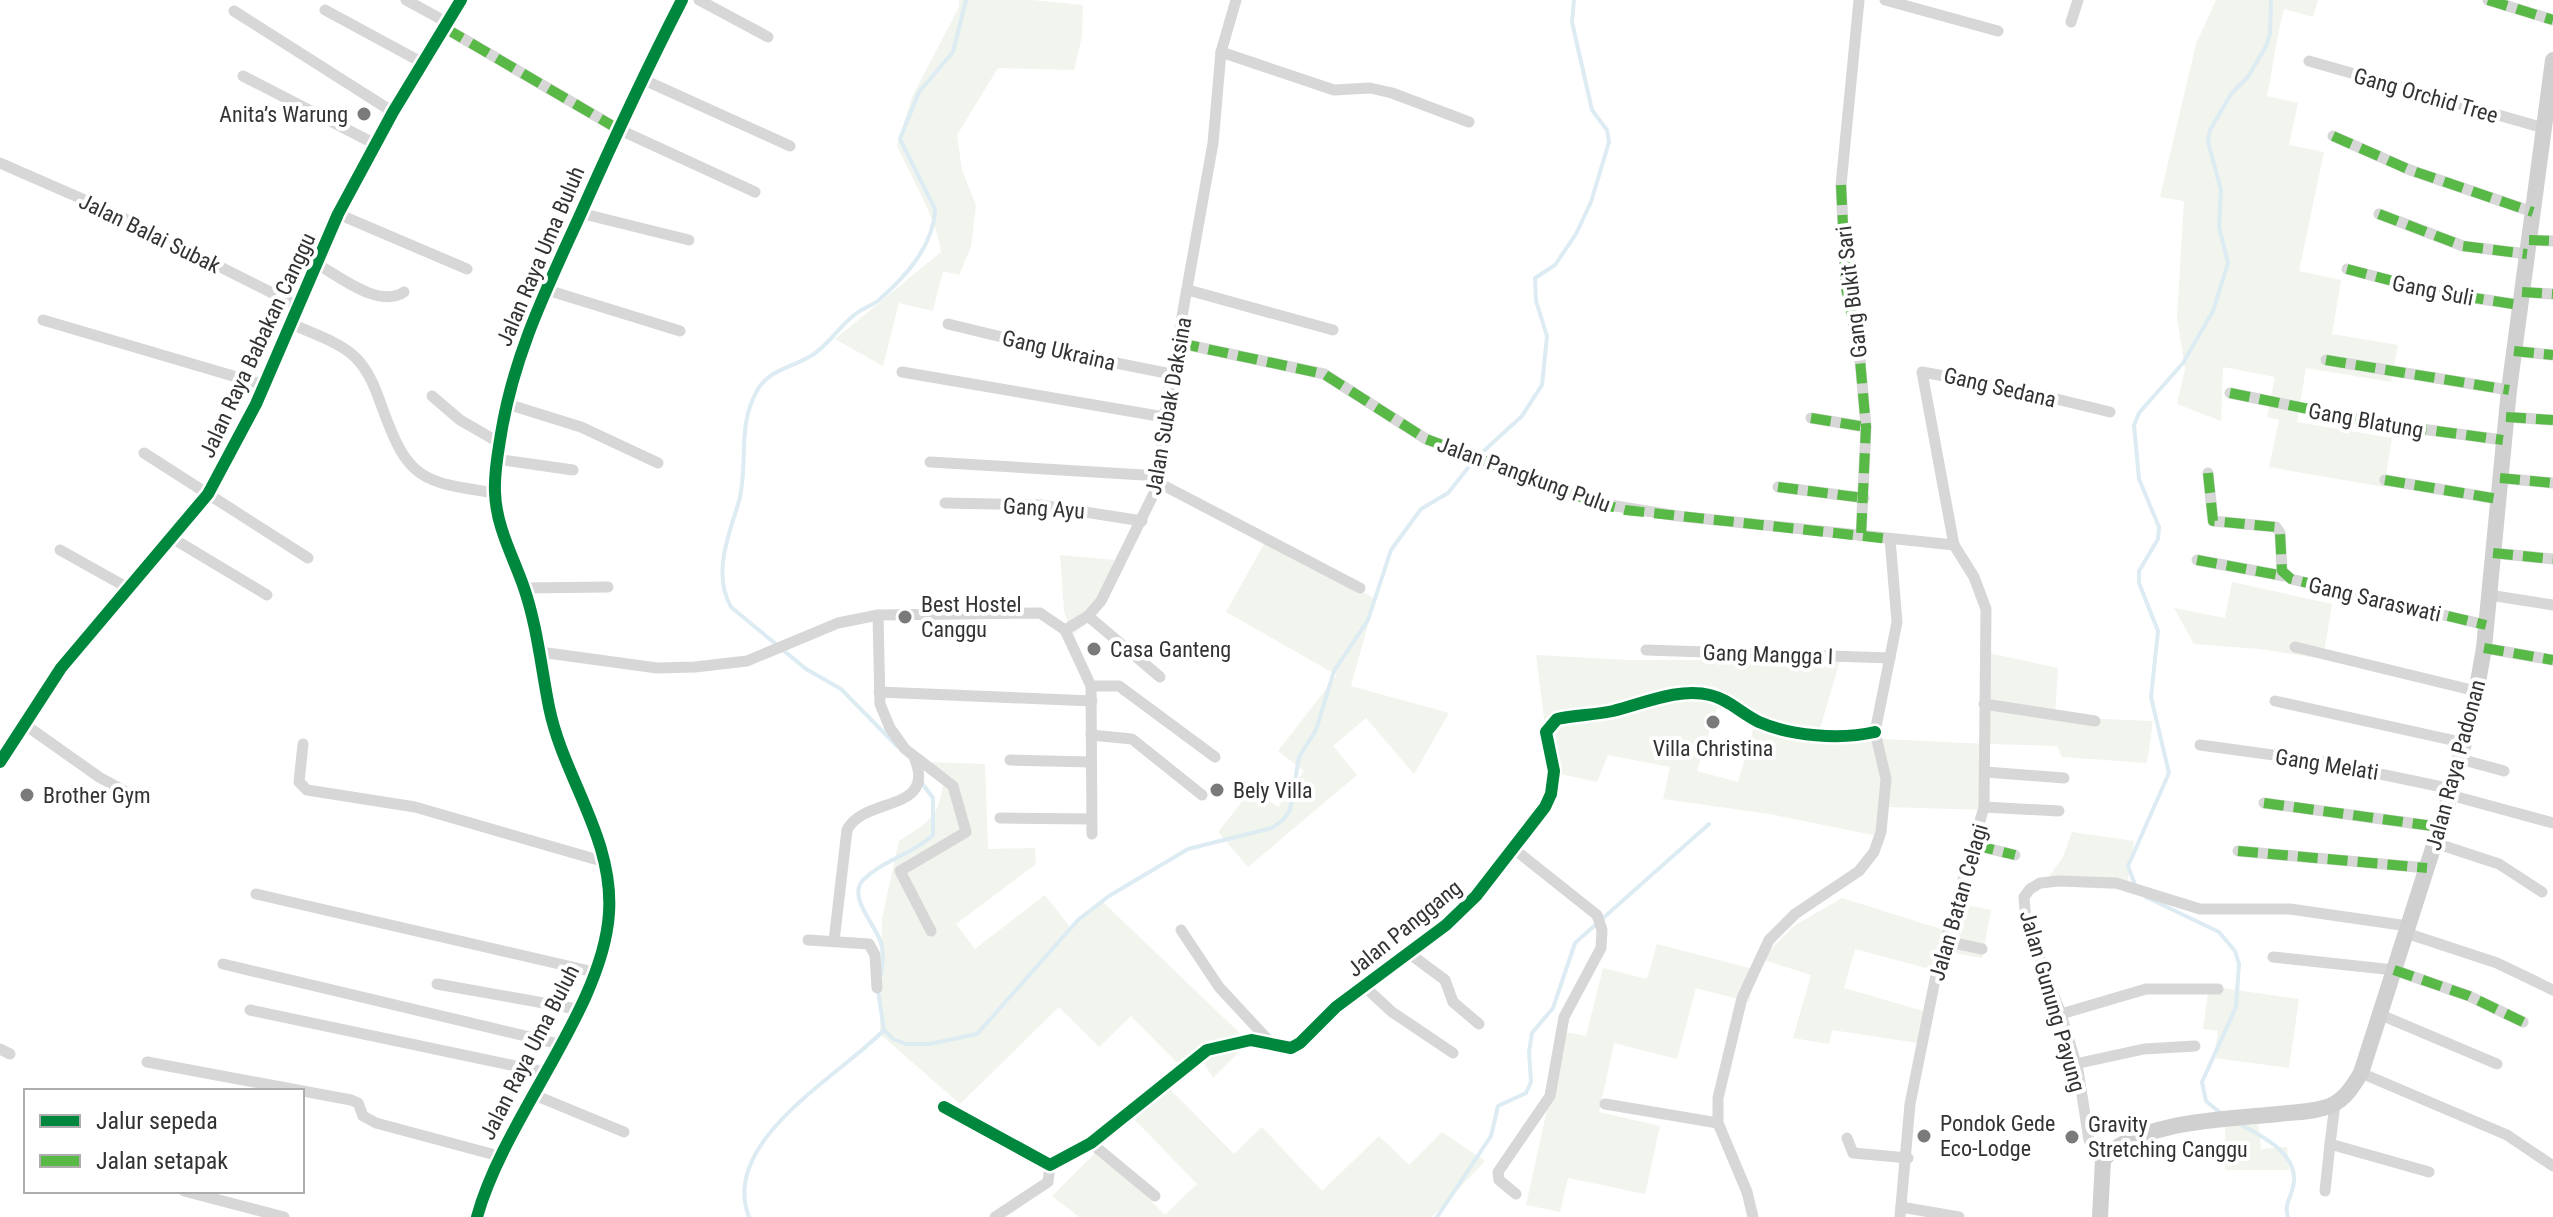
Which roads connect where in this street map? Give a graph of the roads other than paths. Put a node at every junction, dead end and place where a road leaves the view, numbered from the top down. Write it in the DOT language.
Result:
graph roads {
  1 [pos="406,0"];
  2 [pos="461,0"];
  3 [pos="682,0"];
  4 [pos="699,0"];
  5 [pos="1236,0"];
  6 [pos="1859,0"];
  7 [pos="1885,0"];
  8 [pos="2078,0"];
  9 [pos="2488,0"];
  10 [pos="325,10"];
  11 [pos="234,11"];
  12 [pos="2553,20"];
  13 [pos="2071,22"];
  14 [pos="447,25"];
  15 [pos="1998,31"];
  16 [pos="768,37"];
  17 [pos="1221,52"];
  18 [pos="2553,60"];
  19 [pos="2309,61"];
  20 [pos="423,63"];
  21 [pos="243,76"];
  22 [pos="642,79"];
  23 [pos="393,112"];
  24 [pos="1469,122"];
  25 [pos="2544,128"];
  26 [pos="618,129"];
  27 [pos="2333,136"];
  28 [pos="375,144"];
  29 [pos="790,146"];
  30 [pos="2547,157"];
  31 [pos="0,163"];
  32 [pos="755,192"];
  33 [pos="2533,212"];
  34 [pos="580,213"];
  35 [pos="338,214"];
  36 [pos="2379,214"];
  37 [pos="689,240"];
  38 [pos="2553,241"];
  39 [pos="2528,247"];
  40 [pos="317,264"];
  41 [pos="467,269"];
  42 [pos="2347,269"];
  43 [pos="544,289"];
  44 [pos="1188,290"];
  45 [pos="404,292"];
  46 [pos="2553,294"];
  47 [pos="2521,298"];
  48 [pos="298,306"];
  49 [pos="43,320"];
  50 [pos="290,323"];
  51 [pos="948,324"];
  52 [pos="1333,330"];
  53 [pos="680,331"];
  54 [pos="1179,343"];
  55 [pos="2514,351"];
  56 [pos="2553,355"];
  57 [pos="2326,360"];
  58 [pos="902,372"];
  59 [pos="1171,374"];
  60 [pos="264,385"];
  61 [pos="2509,390"];
  62 [pos="2230,393"];
  63 [pos="432,396"];
  64 [pos="507,404"];
  65 [pos="2110,412"];
  66 [pos="1164,417"];
  67 [pos="2506,417"];
  68 [pos="1811,418"];
  69 [pos="2553,420"];
  70 [pos="1866,427"];
  71 [pos="2503,440"];
  72 [pos="500,443"];
  73 [pos="144,453"];
  74 [pos="496,459"];
  75 [pos="930,462"];
  76 [pos="658,463"];
  77 [pos="573,470"];
  78 [pos="2208,473"];
  79 [pos="2500,478"];
  80 [pos="1160,479"];
  81 [pos="2385,480"];
  82 [pos="2553,483"];
  83 [pos="1778,487"];
  84 [pos="495,493"];
  85 [pos="208,494"];
  86 [pos="1864,498"];
  87 [pos="2498,499"];
  88 [pos="945,503"];
  89 [pos="1142,521"];
  90 [pos="1861,536"];
  91 [pos="172,538"];
  92 [pos="1890,539"];
  93 [pos="1954,545"];
  94 [pos="60,550"];
  95 [pos="2493,553"];
  96 [pos="308,558"];
  97 [pos="2553,559"];
  98 [pos="2197,560"];
  99 [pos="2284,576"];
  100 [pos="608,587"];
  101 [pos="128,588"];
  102 [pos="524,588"];
  103 [pos="1360,588"];
  104 [pos="267,595"];
  105 [pos="2489,595"];
  106 [pos="2553,605"];
  107 [pos="878,615"];
  108 [pos="1088,616"];
  109 [pos="2486,625"];
  110 [pos="1065,630"];
  111 [pos="2295,647"];
  112 [pos="2484,648"];
  113 [pos="1646,650"];
  114 [pos="540,652"];
  115 [pos="1890,658"];
  116 [pos="2553,660"];
  117 [pos="1160,677"];
  118 [pos="1091,686"];
  119 [pos="2476,691"];
  120 [pos="879,692"];
  121 [pos="1092,701"];
  122 [pos="2275,701"];
  123 [pos="1984,704"];
  124 [pos="2095,721"];
  125 [pos="24,724"];
  126 [pos="1875,732"];
  127 [pos="1091,735"];
  128 [pos="303,744"];
  129 [pos="2200,745"];
  130 [pos="2463,751"];
  131 [pos="913,757"];
  132 [pos="1215,757"];
  133 [pos="1010,760"];
  134 [pos="0,762"];
  135 [pos="1091,762"];
  136 [pos="2504,771"];
  137 [pos="1985,772"];
  138 [pos="2064,778"];
  139 [pos="2451,792"];
  140 [pos="1202,795"];
  141 [pos="141,800"];
  142 [pos="2264,803"];
  143 [pos="1984,807"];
  144 [pos="2059,811"];
  145 [pos="1000,818"];
  146 [pos="1091,819"];
  147 [pos="2553,823"];
  148 [pos="1092,834"];
  149 [pos="2437,835"];
  150 [pos="1974,845"];
  151 [pos="1514,849"];
  152 [pos="2238,851"];
  153 [pos="2015,855"];
  154 [pos="605,862"];
  155 [pos="2427,868"];
  156 [pos="2542,892"];
  157 [pos="256,894"];
  158 [pos="1181,930"];
  159 [pos="2407,930"];
  160 [pos="931,931"];
  161 [pos="808,940"];
  162 [pos="834,941"];
  163 [pos="1945,941"];
  164 [pos="1982,949"];
  165 [pos="1410,954"];
  166 [pos="2273,957"];
  167 [pos="223,964"];
  168 [pos="2394,970"];
  169 [pos="594,972"];
  170 [pos="437,984"];
  171 [pos="1365,987"];
  172 [pos="877,988"];
  173 [pos="2218,989"];
  174 [pos="2553,990"];
  175 [pos="577,1009"];
  176 [pos="250,1010"];
  177 [pos="2061,1014"];
  178 [pos="2381,1015"];
  179 [pos="2523,1022"];
  180 [pos="1479,1024"];
  181 [pos="1270,1043"];
  182 [pos="559,1044"];
  183 [pos="2195,1046"];
  184 [pos="1453,1053"];
  185 [pos="147,1062"];
  186 [pos="2075,1064"];
  187 [pos="2497,1064"];
  188 [pos="544,1072"];
  189 [pos="2361,1073"];
  190 [pos="292,1089"];
  191 [pos="304,1091"];
  192 [pos="532,1094"];
  193 [pos="1605,1104"];
  194 [pos="2335,1104"];
  195 [pos="944,1107"];
  196 [pos="1718,1123"];
  197 [pos="624,1132"];
  198 [pos="1847,1138"];
  199 [pos="1091,1143"];
  200 [pos="2330,1144"];
  201 [pos="499,1156"];
  202 [pos="1908,1158"];
  203 [pos="2103,1160"];
  204 [pos="1050,1165"];
  205 [pos="2553,1166"];
  206 [pos="2429,1172"];
  207 [pos="2325,1191"];
  208 [pos="192,1193"];
  209 [pos="1516,1194"];
  210 [pos="1155,1196"];
  211 [pos="1900,1212"];
  212 [pos="284,1217"];
  213 [pos="477,1217"];
  214 [pos="995,1217"];
  215 [pos="1753,1217"];
  216 [pos="1959,1217"];
  217 [pos="2100,1217"];
  1 -- 14 [label="street"];
  2 -- 14 [label="street, Jalan Raya Babakan Canggu"];
  3 -- 22 [label="street, Jalan Raya Uma Buluh"];
  4 -- 16 [label="street"];
  5 -- 17 [label="street, Jalan Subak Daksina"];
  6 -- 70 [label="street, Gang Bukit Sari"];
  7 -- 15 [label="street"];
  8 -- 13 [label="street"];
  9 -- 12 [label="street"];
  10 -- 20 [label="street"];
  11 -- 23 [label="street"];
  14 -- 20 [label="street, Jalan Raya Babakan Canggu"];
  14 -- 26 [label="street"];
  17 -- 24 [label="street"];
  17 -- 44 [label="street, Jalan Subak Daksina"];
  18 -- 25 [label="main road, Jalan Raya Padonan"];
  19 -- 25 [label="street, Gang Orchid Tree"];
  20 -- 23 [label="street, Jalan Raya Babakan Canggu"];
  21 -- 28 [label="street"];
  22 -- 26 [label="street, Jalan Raya Uma Buluh"];
  22 -- 29 [label="street"];
  23 -- 28 [label="street, Jalan Raya Babakan Canggu"];
  25 -- 30 [label="main road, Jalan Raya Padonan"];
  26 -- 32 [label="street"];
  26 -- 34 [label="street, Jalan Raya Uma Buluh"];
  27 -- 33 [label="street"];
  28 -- 35 [label="street, Jalan Raya Babakan Canggu"];
  30 -- 33 [label="main road, Jalan Raya Padonan"];
  31 -- 48 [label="street, Jalan Balai Subak"];
  33 -- 39 [label="main road, Jalan Raya Padonan"];
  34 -- 37 [label="street"];
  34 -- 43 [label="street, Jalan Raya Uma Buluh"];
  35 -- 40 [label="street, Jalan Raya Babakan Canggu"];
  35 -- 41 [label="street"];
  36 -- 39 [label="street"];
  38 -- 39 [label="street"];
  39 -- 47 [label="main road, Jalan Raya Padonan"];
  40 -- 45 [label="street"];
  40 -- 48 [label="street, Jalan Raya Babakan Canggu"];
  42 -- 47 [label="street, Gang Suli"];
  43 -- 53 [label="street"];
  43 -- 64 [label="street, Jalan Raya Uma Buluh"];
  44 -- 52 [label="street"];
  44 -- 54 [label="street, Jalan Subak Daksina"];
  46 -- 47 [label="street, Gang Suli"];
  47 -- 55 [label="main road, Jalan Raya Padonan"];
  48 -- 50 [label="street, Jalan Raya Babakan Canggu"];
  49 -- 60 [label="street"];
  50 -- 60 [label="street, Jalan Raya Babakan Canggu"];
  50 -- 84 [label="street"];
  51 -- 59 [label="street, Gang Ukraina"];
  54 -- 59 [label="street, Jalan Subak Daksina"];
  54 -- 90 [label="street, Jalan Pangkung Pulu"];
  55 -- 56 [label="street"];
  55 -- 61 [label="main road, Jalan Raya Padonan"];
  57 -- 61 [label="street"];
  58 -- 66 [label="street"];
  59 -- 66 [label="street, Jalan Subak Daksina"];
  60 -- 85 [label="street, Jalan Raya Babakan Canggu"];
  61 -- 67 [label="main road, Jalan Raya Padonan"];
  62 -- 71 [label="street, Gang Blatung"];
  63 -- 72 [label="street"];
  64 -- 72 [label="street, Jalan Raya Uma Buluh"];
  64 -- 76 [label="street"];
  65 -- 93 [label="street, Gang Sedana"];
  66 -- 80 [label="street, Jalan Subak Daksina"];
  67 -- 69 [label="street"];
  67 -- 71 [label="main road, Jalan Raya Padonan"];
  68 -- 70 [label="street"];
  70 -- 86 [label="street, Gang Bukit Sari"];
  71 -- 79 [label="main road, Jalan Raya Padonan"];
  72 -- 74 [label="street, Jalan Raya Uma Buluh"];
  73 -- 85 [label="street"];
  74 -- 77 [label="street"];
  74 -- 84 [label="street, Jalan Raya Uma Buluh"];
  75 -- 80 [label="street"];
  78 -- 99 [label="street, Gang Saraswati"];
  79 -- 82 [label="street"];
  79 -- 87 [label="main road, Jalan Raya Padonan"];
  80 -- 89 [label="street, Jalan Subak Daksina"];
  80 -- 103 [label="street"];
  81 -- 87 [label="street"];
  83 -- 86 [label="street"];
  84 -- 102 [label="street, Jalan Raya Uma Buluh"];
  85 -- 91 [label="street, Jalan Raya Babakan Canggu"];
  85 -- 96 [label="street"];
  86 -- 90 [label="street, Gang Bukit Sari"];
  87 -- 95 [label="main road, Jalan Raya Padonan"];
  88 -- 89 [label="street, Gang Ayu"];
  89 -- 108 [label="street, Jalan Subak Daksina"];
  90 -- 92 [label="street, Jalan Pangkung Pulu"];
  91 -- 101 [label="street, Jalan Raya Babakan Canggu"];
  91 -- 104 [label="street"];
  92 -- 93 [label="street, Jalan Pangkung Pulu"];
  92 -- 115 [label="street"];
  93 -- 123 [label="street, Jalan Batan Celagi"];
  94 -- 101 [label="street"];
  95 -- 97 [label="street"];
  95 -- 105 [label="main road, Jalan Raya Padonan"];
  98 -- 99 [label="street"];
  99 -- 109 [label="street, Gang Saraswati"];
  100 -- 102 [label="street"];
  101 -- 125 [label="street, Jalan Raya Babakan Canggu"];
  102 -- 114 [label="street, Jalan Raya Uma Buluh"];
  105 -- 106 [label="street"];
  105 -- 109 [label="main road, Jalan Raya Padonan"];
  107 -- 110 [label="street"];
  107 -- 114 [label="street"];
  107 -- 120 [label="street"];
  108 -- 110 [label="street, Jalan Subak Daksina"];
  108 -- 117 [label="street"];
  109 -- 112 [label="main road, Jalan Raya Padonan"];
  110 -- 118 [label="street"];
  111 -- 119 [label="street"];
  112 -- 116 [label="street"];
  112 -- 119 [label="main road, Jalan Raya Padonan"];
  113 -- 115 [label="street, Gang Mangga I"];
  114 -- 154 [label="street, Jalan Raya Uma Buluh"];
  115 -- 126 [label="street"];
  118 -- 121 [label="street"];
  118 -- 132 [label="street"];
  119 -- 130 [label="main road, Jalan Raya Padonan"];
  120 -- 121 [label="street"];
  120 -- 131 [label="street"];
  121 -- 127 [label="street"];
  122 -- 130 [label="street"];
  123 -- 124 [label="street"];
  123 -- 137 [label="street, Jalan Batan Celagi"];
  125 -- 134 [label="street, Jalan Raya Babakan Canggu"];
  125 -- 141 [label="street"];
  126 -- 151 [label="street, Jalan Panggang"];
  126 -- 196 [label="street"];
  127 -- 135 [label="street"];
  127 -- 140 [label="street"];
  128 -- 154 [label="street"];
  129 -- 139 [label="street, Gang Melati"];
  130 -- 136 [label="street"];
  130 -- 139 [label="main road, Jalan Raya Padonan"];
  131 -- 160 [label="street"];
  131 -- 162 [label="street"];
  133 -- 135 [label="street"];
  135 -- 146 [label="street"];
  137 -- 138 [label="street"];
  137 -- 143 [label="street, Jalan Batan Celagi"];
  139 -- 147 [label="street, Gang Melati"];
  139 -- 149 [label="main road, Jalan Raya Padonan"];
  142 -- 149 [label="street"];
  143 -- 144 [label="street"];
  143 -- 150 [label="street, Jalan Batan Celagi"];
  145 -- 146 [label="street"];
  146 -- 148 [label="street"];
  149 -- 155 [label="main road, Jalan Raya Padonan"];
  149 -- 156 [label="street"];
  150 -- 153 [label="street"];
  150 -- 163 [label="street, Jalan Batan Celagi"];
  151 -- 165 [label="street, Jalan Panggang"];
  151 -- 209 [label="street"];
  152 -- 155 [label="street"];
  154 -- 169 [label="street, Jalan Raya Uma Buluh"];
  155 -- 159 [label="main road, Jalan Raya Padonan"];
  157 -- 169 [label="street"];
  158 -- 181 [label="street"];
  159 -- 168 [label="main road, Jalan Raya Padonan"];
  159 -- 174 [label="street"];
  159 -- 177 [label="street, Jalan Gunung Payung"];
  161 -- 162 [label="street"];
  162 -- 172 [label="street"];
  163 -- 164 [label="street"];
  163 -- 202 [label="street, Jalan Batan Celagi"];
  165 -- 171 [label="street, Jalan Panggang"];
  165 -- 180 [label="street"];
  166 -- 168 [label="street"];
  167 -- 182 [label="street"];
  168 -- 178 [label="main road, Jalan Raya Padonan"];
  168 -- 179 [label="street"];
  169 -- 175 [label="street, Jalan Raya Uma Buluh"];
  170 -- 175 [label="street"];
  171 -- 181 [label="street, Jalan Panggang"];
  171 -- 184 [label="street"];
  173 -- 177 [label="street"];
  175 -- 182 [label="street, Jalan Raya Uma Buluh"];
  176 -- 188 [label="street"];
  177 -- 186 [label="street, Jalan Gunung Payung"];
  178 -- 187 [label="street"];
  178 -- 189 [label="main road, Jalan Raya Padonan"];
  181 -- 199 [label="street, Jalan Panggang"];
  182 -- 188 [label="street, Jalan Raya Uma Buluh"];
  183 -- 186 [label="street"];
  185 -- 190 [label="street"];
  186 -- 203 [label="street, Jalan Gunung Payung"];
  188 -- 192 [label="street, Jalan Raya Uma Buluh"];
  189 -- 194 [label="main road, Jalan Raya Padonan"];
  189 -- 205 [label="street"];
  191 -- 201 [label="street"];
  192 -- 197 [label="street"];
  192 -- 201 [label="street, Jalan Raya Uma Buluh"];
  193 -- 196 [label="street"];
  194 -- 200 [label="street"];
  194 -- 203 [label="main road"];
  195 -- 204 [label="street"];
  196 -- 215 [label="street"];
  198 -- 202 [label="street"];
  199 -- 204 [label="street, Jalan Panggang"];
  199 -- 210 [label="street"];
  200 -- 206 [label="street"];
  200 -- 207 [label="street"];
  201 -- 213 [label="street, Jalan Raya Uma Buluh"];
  202 -- 211 [label="street, Jalan Batan Celagi"];
  203 -- 217 [label="main road"];
  204 -- 214 [label="street"];
  208 -- 212 [label="street"];
  211 -- 216 [label="street"];
}
